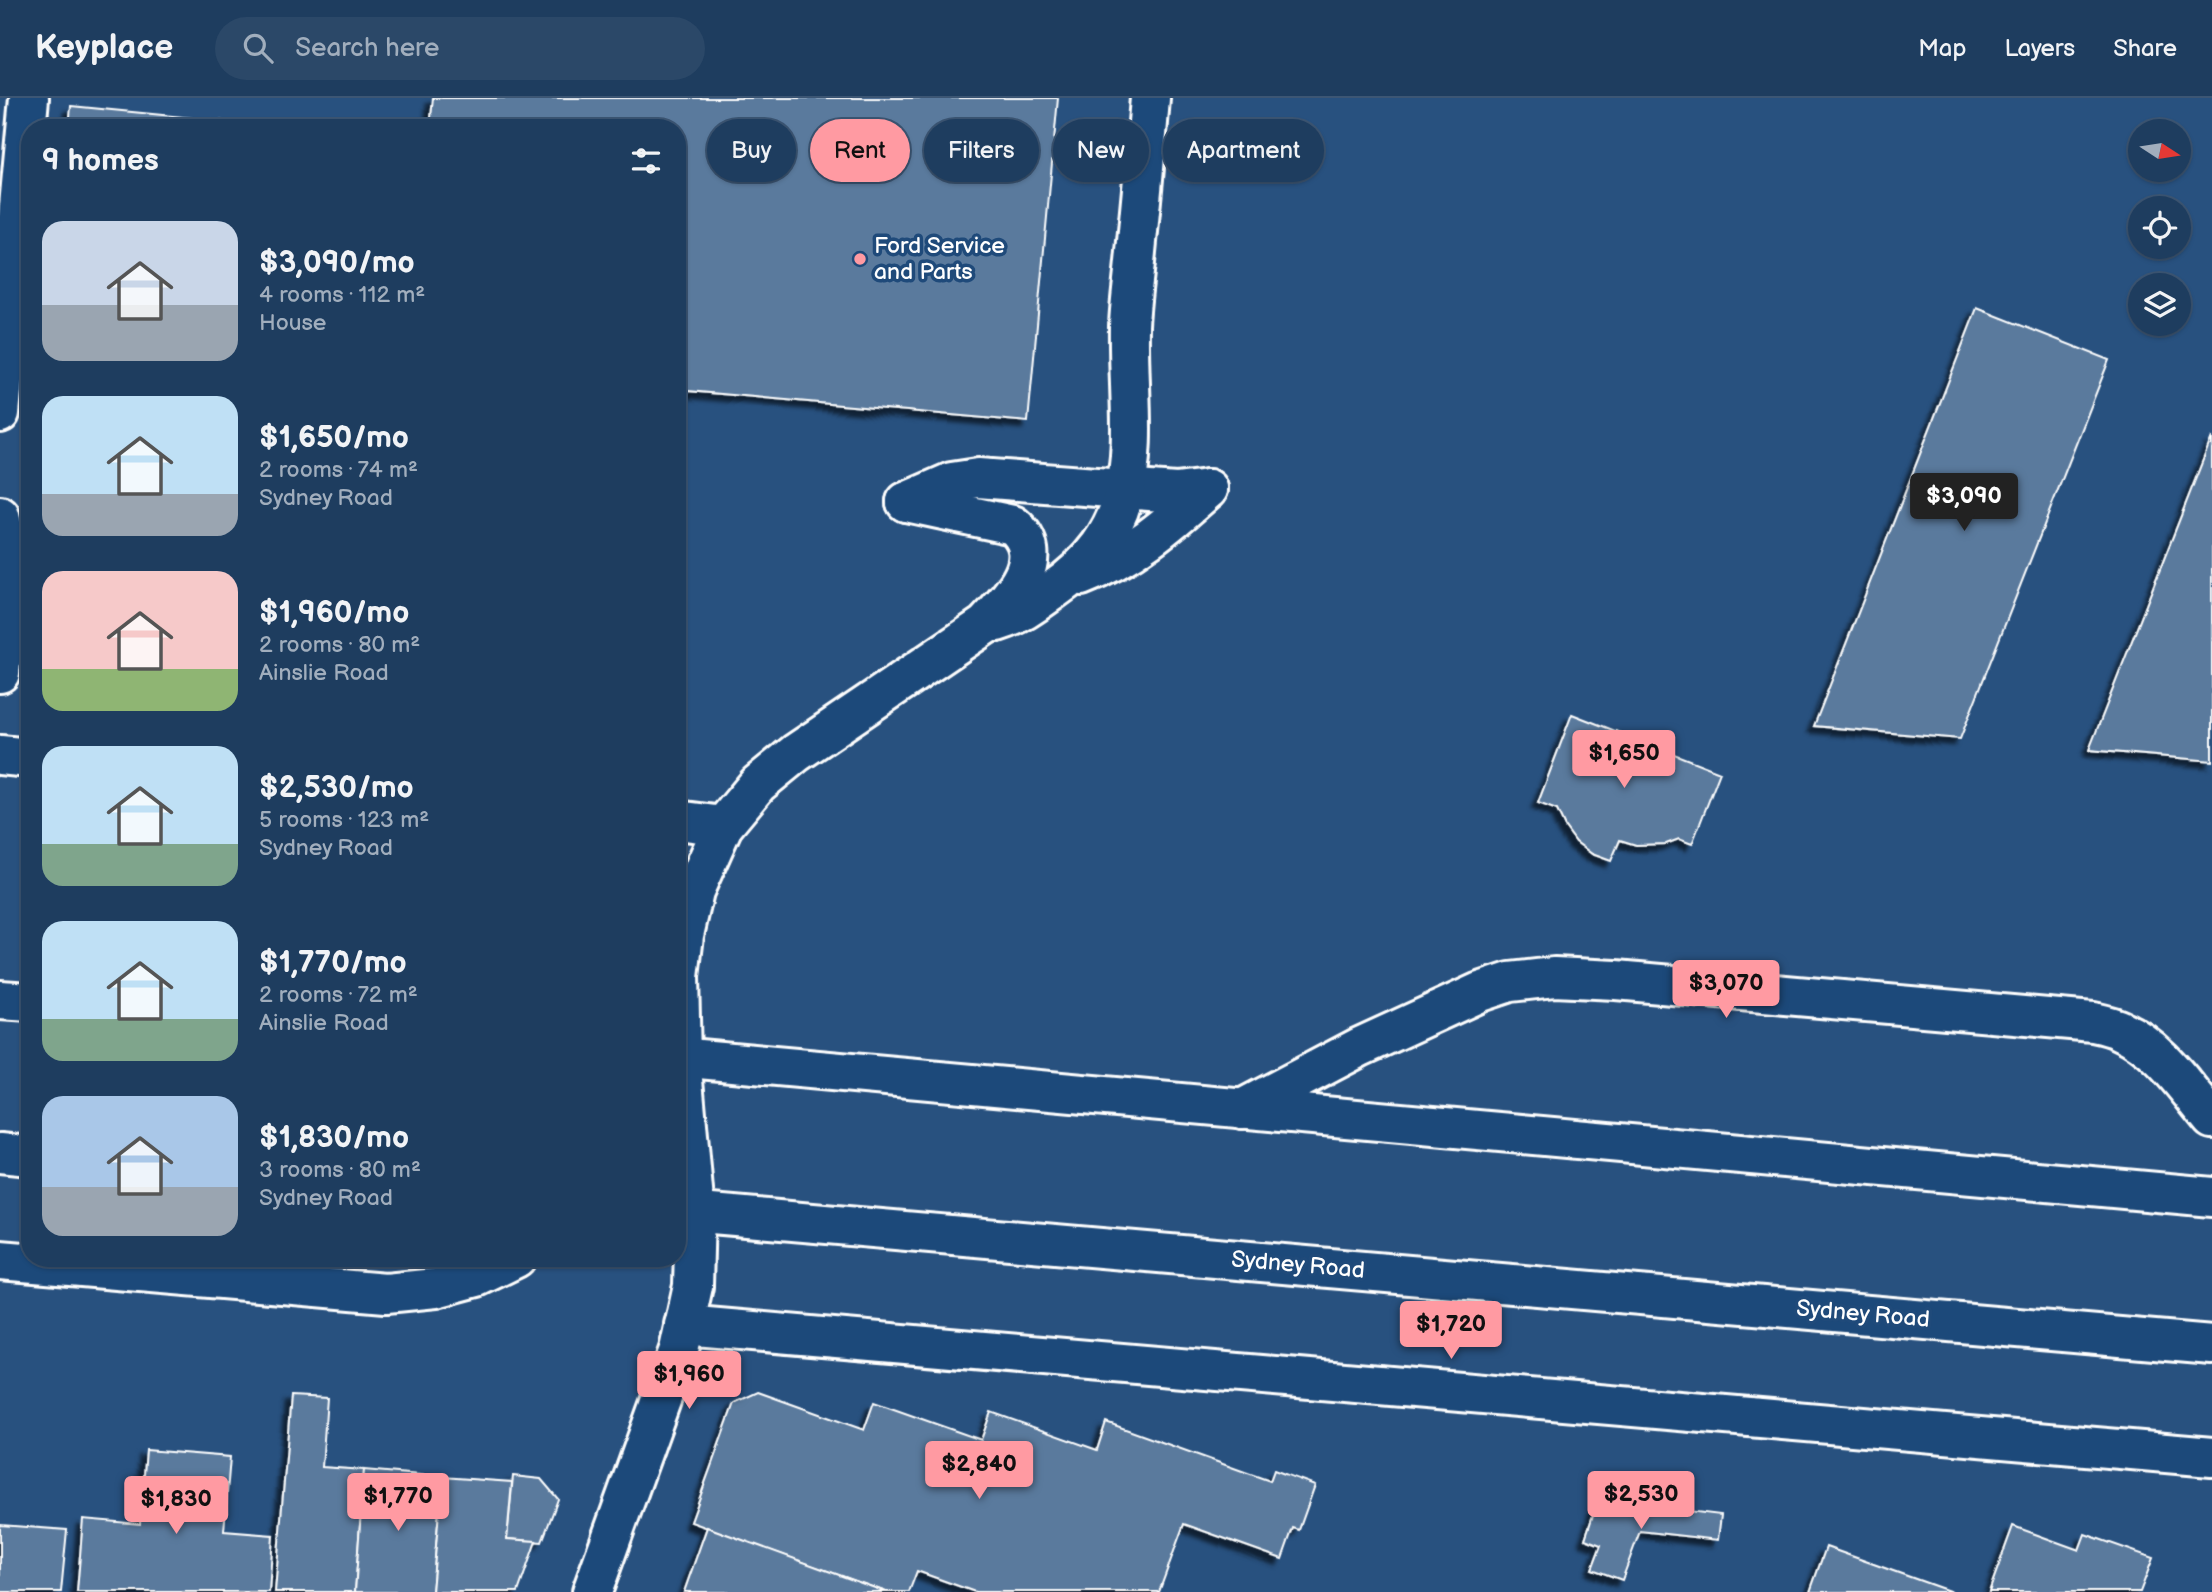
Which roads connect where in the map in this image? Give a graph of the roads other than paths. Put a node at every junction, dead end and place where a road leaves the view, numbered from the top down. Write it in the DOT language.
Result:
graph roads {
  1 [pos="29,98"];
  2 [pos="1150,98"];
  3 [pos="27,119"];
  4 [pos="21,185"];
  5 [pos="0,413"];
  6 [pos="1023,480"];
  7 [pos="1126,488"];
  8 [pos="0,516"];
  9 [pos="1013,524"];
  10 [pos="1065,582"];
  11 [pos="985,625"];
  12 [pos="0,673"];
  13 [pos="0,755"];
  14 [pos="21,757"];
  15 [pos="686,821"];
  16 [pos="723,826"];
  17 [pos="686,926"];
  18 [pos="0,1000"];
  19 [pos="21,1001"];
  20 [pos="686,1059"];
  21 [pos="1242,1109"];
  22 [pos="2212,1119"];
  23 [pos="0,1153"];
  24 [pos="21,1155"];
  25 [pos="2212,1197"];
  26 [pos="686,1212"];
  27 [pos="0,1260"];
  28 [pos="21,1262"];
  29 [pos="82,1267"];
  30 [pos="498,1267"];
  31 [pos="684,1325"];
  32 [pos="2212,1345"];
  33 [pos="2212,1457"];
  34 [pos="592,1592"];
  1 -- 3 [label="main road"];
  2 -- 7 [label="main road"];
  4 -- 5 [label="main road"];
  6 -- 7 [label="main road"];
  6 -- 9 [label="main road"];
  6 -- 9 [label="main road"];
  7 -- 10 [label="main road"];
  7 -- 10 [label="main road"];
  8 -- 12 [label="main road"];
  9 -- 11 [label="main road"];
  10 -- 11 [label="main road"];
  11 -- 16 [label="main road"];
  13 -- 14 [label="main road"];
  15 -- 16 [label="main road"];
  16 -- 17 [label="main road"];
  18 -- 19 [label="main road"];
  20 -- 21 [label="main road"];
  21 -- 22 [label="main road"];
  21 -- 25 [label="main road"];
  23 -- 24 [label="main road"];
  26 -- 31 [label="main road"];
  26 -- 32 [label="main road, Sydney Road"];
  27 -- 28 [label="main road"];
  29 -- 30 [label="main road"];
  31 -- 33 [label="main road"];
  31 -- 34 [label="main road"];
}
